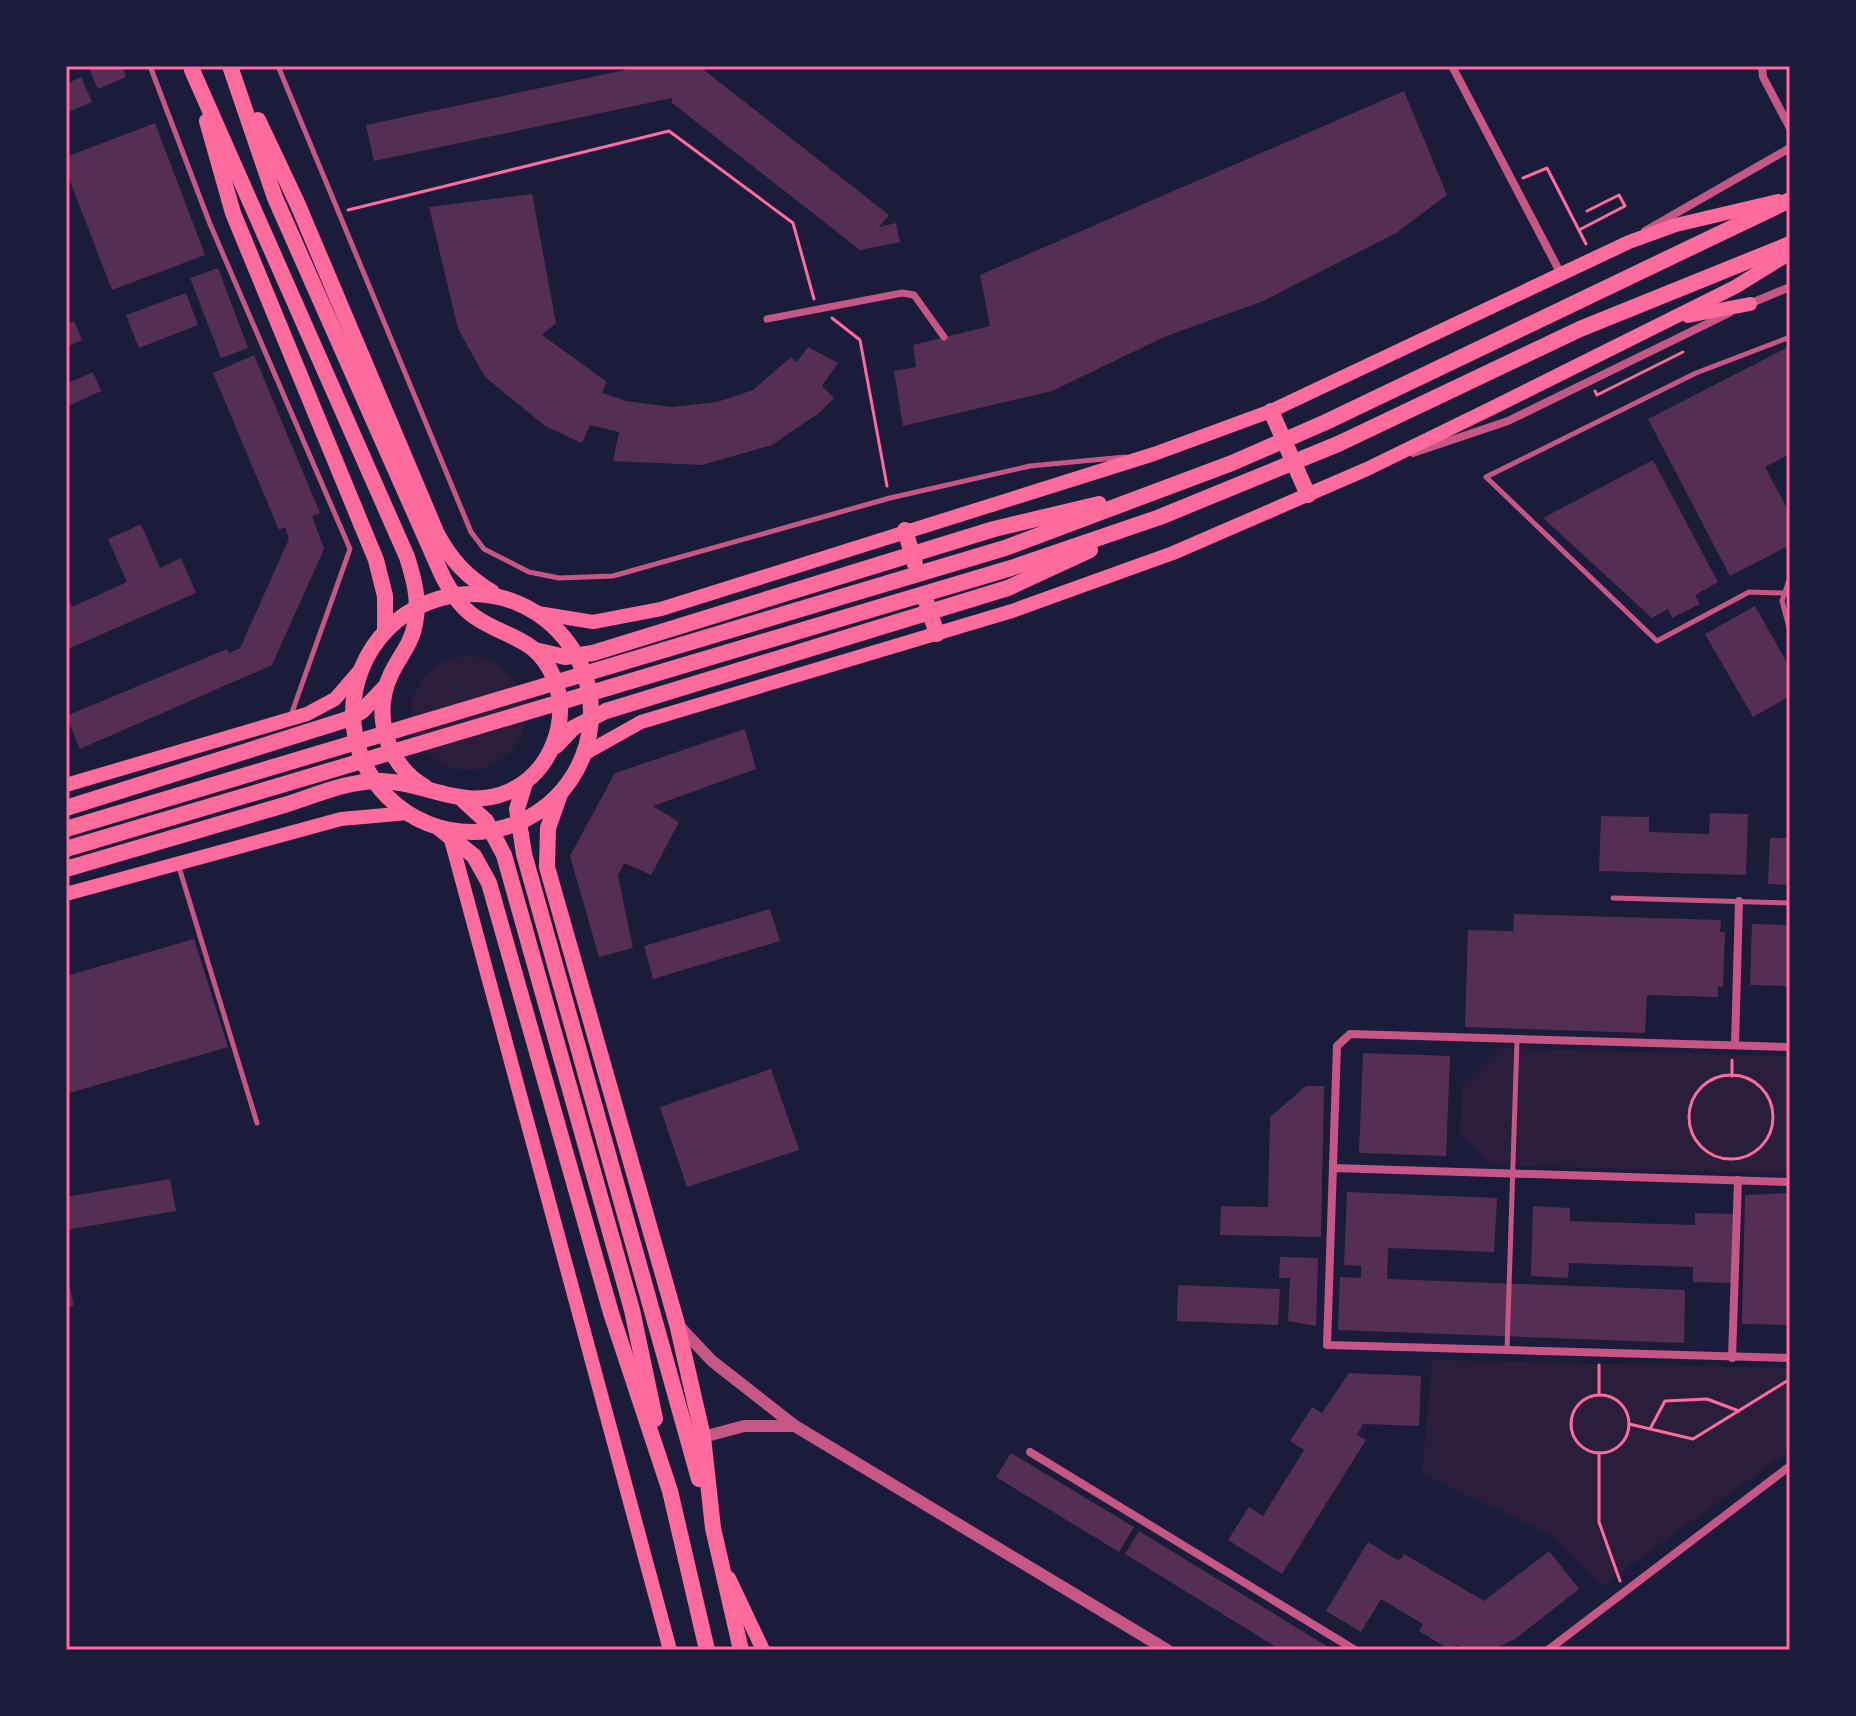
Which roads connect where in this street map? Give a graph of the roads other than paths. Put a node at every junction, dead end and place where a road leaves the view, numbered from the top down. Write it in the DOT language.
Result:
graph roads {
  1 [pos="150,66"];
  2 [pos="231,66"];
  3 [pos="278,66"];
  4 [pos="1452,66"];
  5 [pos="1762,66"];
  6 [pos="192,68"];
  7 [pos="1790,128"];
  8 [pos="1790,148"];
  9 [pos="1790,199"];
  10 [pos="1629,242"];
  11 [pos="1790,244"];
  12 [pos="1790,253"];
  13 [pos="1561,274"];
  14 [pos="1790,287"];
  15 [pos="1750,304"];
  16 [pos="767,319"];
  17 [pos="1668,320"];
  18 [pos="944,337"];
  19 [pos="1790,337"];
  20 [pos="1271,411"];
  21 [pos="1154,454"];
  22 [pos="1367,469"];
  23 [pos="1171,487"];
  24 [pos="1308,495"];
  25 [pos="1160,517"];
  26 [pos="905,530"];
  27 [pos="1790,577"];
  28 [pos="1783,593"];
  29 [pos="501,597"];
  30 [pos="538,613"];
  31 [pos="385,630"];
  32 [pos="1790,631"];
  33 [pos="937,634"];
  34 [pos="535,650"];
  35 [pos="360,670"];
  36 [pos="386,686"];
  37 [pos="289,719"];
  38 [pos="584,754"];
  39 [pos="546,760"];
  40 [pos="525,783"];
  41 [pos="66,785"];
  42 [pos="434,792"];
  43 [pos="560,794"];
  44 [pos="463,800"];
  45 [pos="66,808"];
  46 [pos="408,813"];
  47 [pos="66,829"];
  48 [pos="445,832"];
  49 [pos="66,849"];
  50 [pos="177,862"];
  51 [pos="66,869"];
  52 [pos="66,894"];
  53 [pos="1613,898"];
  54 [pos="1739,901"];
  55 [pos="1790,903"];
  56 [pos="1517,1039"];
  57 [pos="1734,1045"];
  58 [pos="1790,1047"];
  59 [pos="257,1123"];
  60 [pos="1333,1168"];
  61 [pos="1512,1173"];
  62 [pos="1738,1180"];
  63 [pos="1790,1182"];
  64 [pos="677,1324"];
  65 [pos="1506,1351"];
  66 [pos="1732,1358"];
  67 [pos="1790,1358"];
  68 [pos="795,1426"];
  69 [pos="703,1437"];
  70 [pos="1030,1452"];
  71 [pos="1790,1466"];
  72 [pos="670,1491"];
  73 [pos="713,1528"];
  74 [pos="720,1557"];
  75 [pos="670,1650"];
  76 [pos="707,1650"];
  77 [pos="741,1650"];
  78 [pos="763,1650"];
  79 [pos="1167,1650"];
  80 [pos="1355,1650"];
  81 [pos="1548,1650"];
  1 -- 37 [label="lane"];
  2 -- 29 [label="main road"];
  2 -- 34 [label="main road"];
  3 -- 21 [label="lane"];
  4 -- 13 [label="street"];
  5 -- 7 [label="street"];
  6 -- 31 [label="main road"];
  6 -- 36 [label="main road"];
  8 -- 10 [label="street"];
  9 -- 10 [label="main road"];
  9 -- 23 [label="main road"];
  10 -- 13 [label="main road"];
  11 -- 25 [label="main road"];
  12 -- 17 [label="main road"];
  13 -- 20 [label="main road"];
  14 -- 15 [label="street"];
  15 -- 17 [label="main road"];
  15 -- 22 [label="street"];
  16 -- 18 [label="street"];
  17 -- 22 [label="main road"];
  19 -- 28 [label="lane"];
  20 -- 21 [label="main road"];
  20 -- 24 [label="main road"];
  21 -- 26 [label="main road"];
  22 -- 24 [label="main road"];
  23 -- 34 [label="main road"];
  23 -- 47 [label="main road"];
  24 -- 33 [label="main road"];
  25 -- 39 [label="main road"];
  25 -- 49 [label="main road"];
  26 -- 30 [label="main road"];
  26 -- 33 [label="main road"];
  27 -- 28 [label="lane"];
  28 -- 32 [label="lane"];
  29 -- 30 [label="main road"];
  29 -- 31 [label="main road"];
  30 -- 38 [label="main road"];
  31 -- 35 [label="main road"];
  33 -- 38 [label="main road"];
  34 -- 39 [label="main road"];
  35 -- 37 [label="main road"];
  35 -- 46 [label="main road"];
  36 -- 42 [label="main road"];
  36 -- 45 [label="main road"];
  37 -- 41 [label="main road"];
  38 -- 43 [label="main road"];
  39 -- 40 [label="main road"];
  40 -- 44 [label="main road"];
  40 -- 73 [label="main road"];
  42 -- 44 [label="main road"];
  42 -- 51 [label="main road"];
  43 -- 48 [label="main road"];
  43 -- 64 [label="main road"];
  44 -- 72 [label="main road"];
  46 -- 48 [label="main road"];
  46 -- 50 [label="main road"];
  48 -- 72 [label="main road"];
  48 -- 75 [label="main road"];
  50 -- 52 [label="main road"];
  50 -- 59 [label="lane"];
  53 -- 54 [label="lane"];
  54 -- 55 [label="lane"];
  54 -- 57 [label="street"];
  56 -- 57 [label="street"];
  56 -- 60 [label="street"];
  56 -- 61 [label="lane"];
  57 -- 58 [label="street"];
  60 -- 61 [label="street"];
  60 -- 65 [label="street"];
  61 -- 62 [label="street"];
  61 -- 65 [label="lane"];
  62 -- 63 [label="street"];
  62 -- 66 [label="street"];
  64 -- 68 [label="street"];
  64 -- 69 [label="main road"];
  65 -- 66 [label="street"];
  66 -- 67 [label="street"];
  68 -- 69 [label="street"];
  68 -- 79 [label="street"];
  69 -- 73 [label="main road"];
  70 -- 80 [label="street"];
  71 -- 81 [label="street"];
  72 -- 76 [label="main road"];
  73 -- 74 [label="main road"];
  74 -- 77 [label="main road"];
  74 -- 78 [label="main road"];
}
